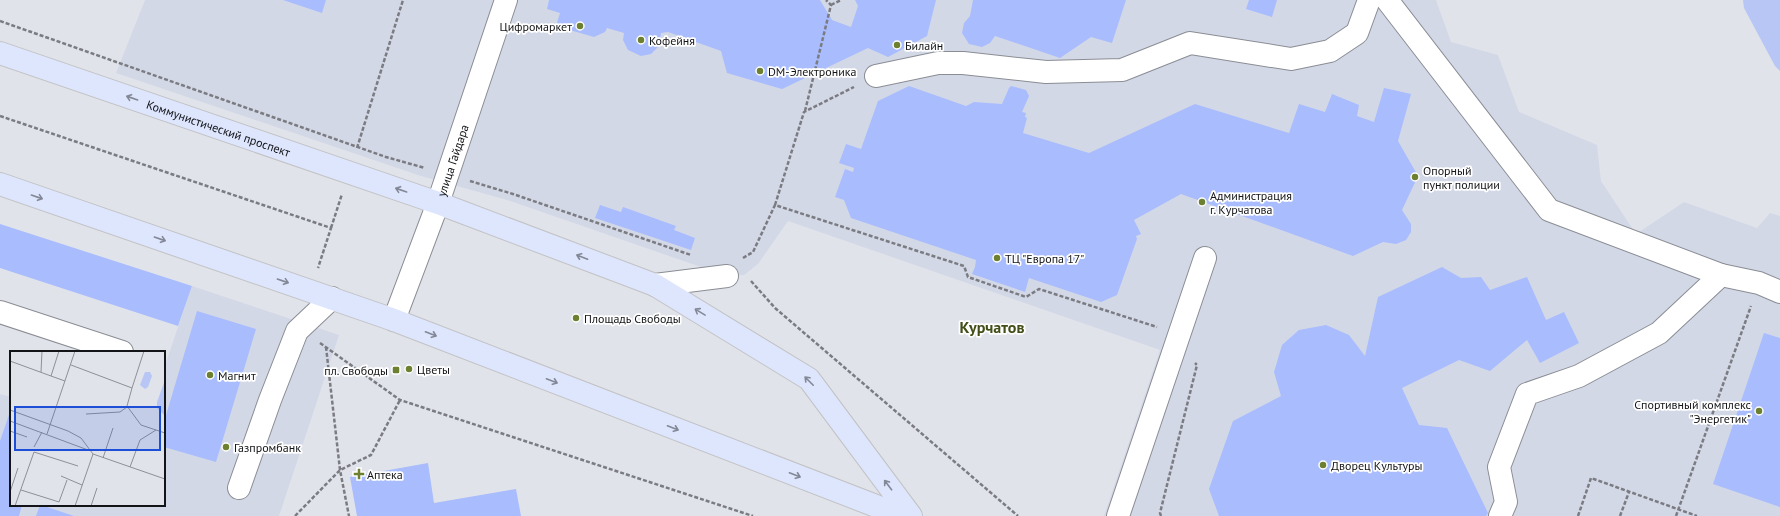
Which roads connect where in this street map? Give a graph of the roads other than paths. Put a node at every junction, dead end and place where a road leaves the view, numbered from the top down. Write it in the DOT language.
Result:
graph roads {
  1 [pos="506,0"];
  2 [pos="1369,0"];
  3 [pos="1387,0"];
  4 [pos="0,53"];
  5 [pos="876,76"];
  6 [pos="0,184"];
  7 [pos="438,203"];
  8 [pos="1205,258"];
  9 [pos="734,268"];
  10 [pos="1721,275"];
  11 [pos="655,285"];
  12 [pos="1780,292"];
  13 [pos="332,298"];
  14 [pos="0,312"];
  15 [pos="394,320"];
  16 [pos="119,351"];
  17 [pos="239,488"];
  18 [pos="902,516"];
  19 [pos="911,516"];
  20 [pos="1118,516"];
  21 [pos="1500,516"];
  1 -- 7 [label="street, улица Гайдара"];
  2 -- 5 [label="street"];
  3 -- 10 [label="street"];
  7 -- 4 [label="main road, Коммунистический проспект, one-way"];
  6 -- 13 [label="main road, one-way"];
  11 -- 7 [label="main road, Коммунистический проспект, one-way"];
  7 -- 15 [label="street, улица Гайдара"];
  8 -- 20 [label="street"];
  9 -- 11 [label="street"];
  10 -- 12 [label="street"];
  10 -- 21 [label="street"];
  19 -- 11 [label="main road, Коммунистический проспект, one-way"];
  13 -- 15 [label="main road"];
  13 -- 17 [label="street"];
  14 -- 16 [label="street"];
  15 -- 18 [label="main road, one-way"];
}
